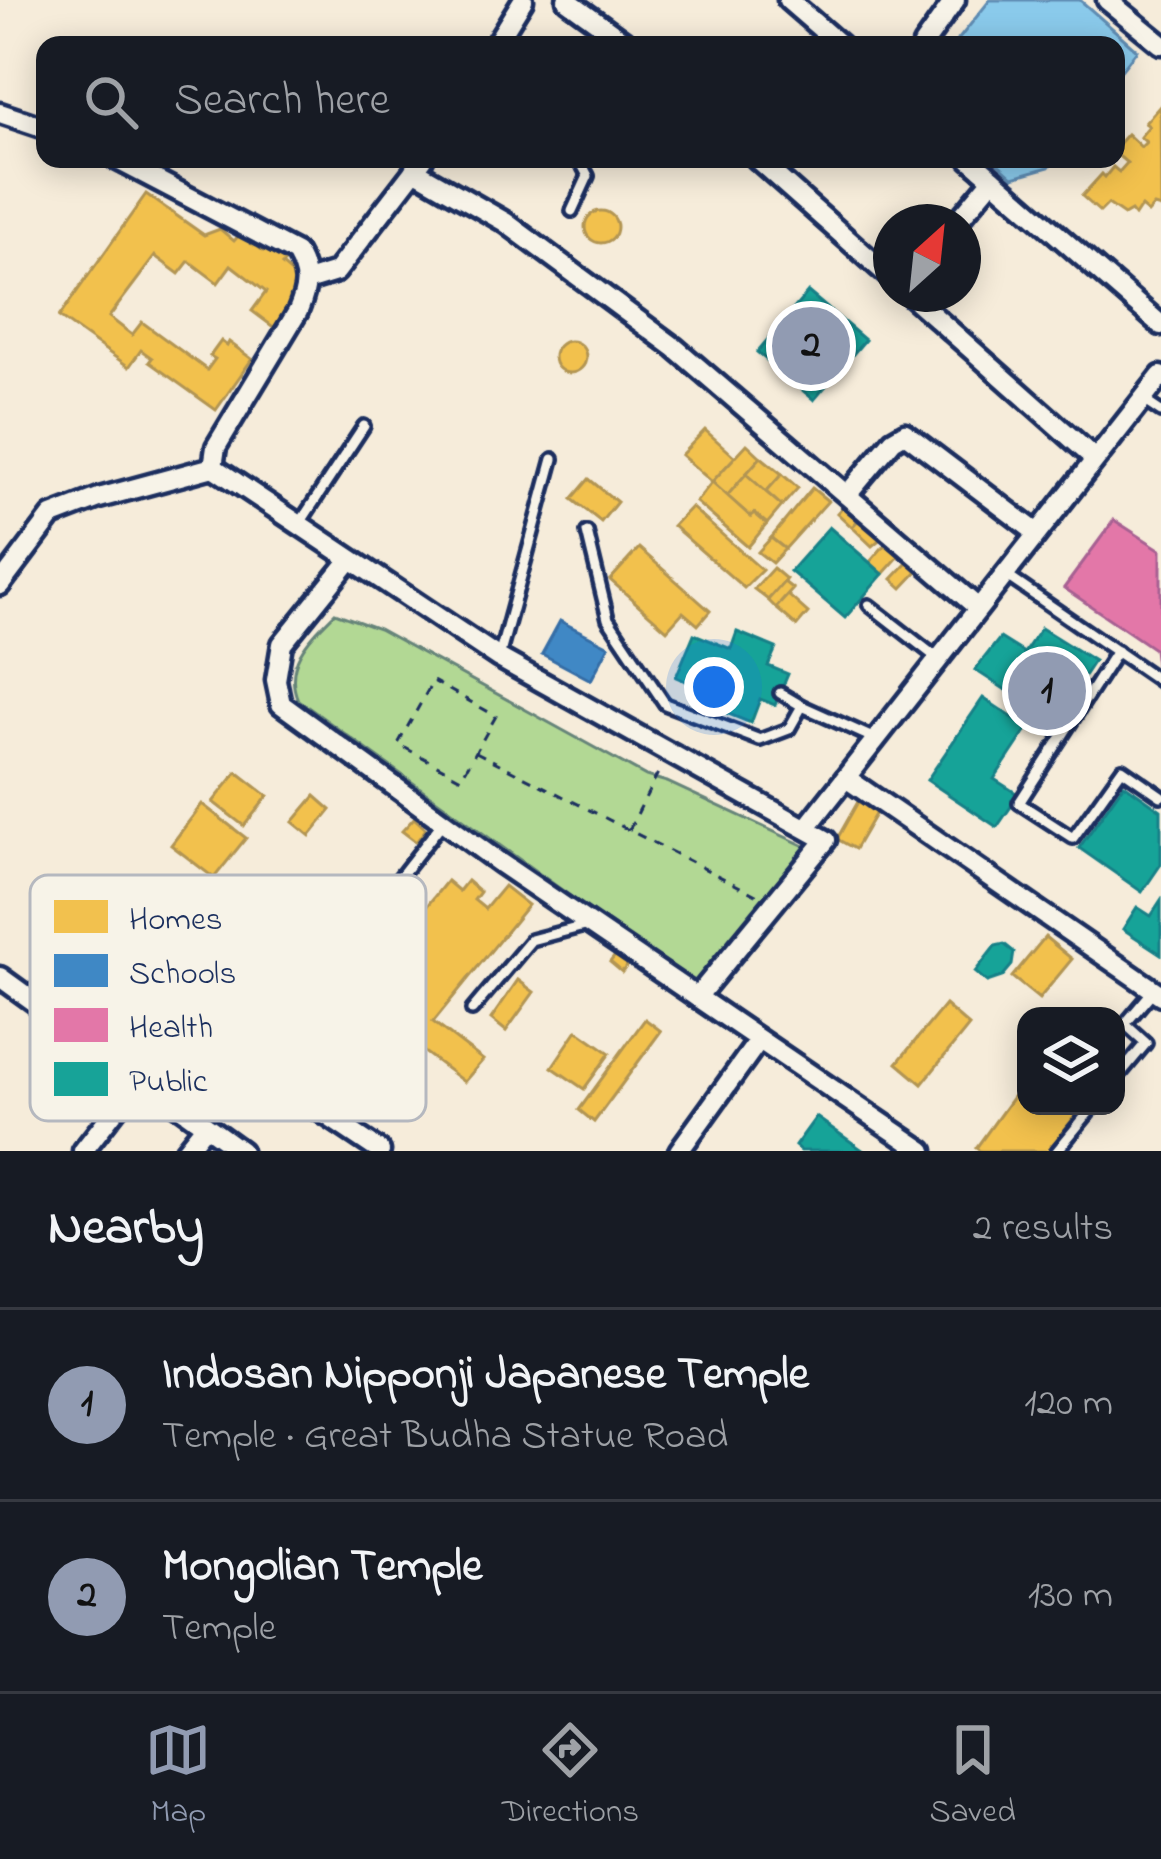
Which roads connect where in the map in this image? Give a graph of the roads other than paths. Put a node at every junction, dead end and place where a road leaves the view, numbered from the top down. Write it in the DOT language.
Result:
graph roads {
  1 [pos="523,0"];
  2 [pos="567,0"];
  3 [pos="788,0"];
  4 [pos="955,0"];
  5 [pos="1107,0"];
  6 [pos="501,36"];
  7 [pos="617,36"];
  8 [pos="823,36"];
  9 [pos="929,36"];
  10 [pos="1161,44"];
  11 [pos="0,113"];
  12 [pos="36,125"];
  13 [pos="133,168"];
  14 [pos="416,168"];
  15 [pos="423,168"];
  16 [pos="584,168"];
  17 [pos="767,168"];
  18 [pos="980,168"];
  19 [pos="992,178"];
  20 [pos="971,204"];
  21 [pos="572,211"];
  22 [pos="873,262"];
  23 [pos="307,281"];
  24 [pos="929,312"];
  25 [pos="1161,325"];
  26 [pos="1161,376"];
  27 [pos="1143,400"];
  28 [pos="1161,412"];
  29 [pos="364,426"];
  30 [pos="1095,459"];
  31 [pos="554,460"];
  32 [pos="213,467"];
  33 [pos="847,495"];
  34 [pos="300,523"];
  35 [pos="587,532"];
  36 [pos="1037,533"];
  37 [pos="349,560"];
  38 [pos="1004,574"];
  39 [pos="0,584"];
  40 [pos="869,605"];
  41 [pos="977,607"];
  42 [pos="1117,652"];
  43 [pos="499,658"];
  44 [pos="937,658"];
  45 [pos="1161,682"];
  46 [pos="781,693"];
  47 [pos="802,706"];
  48 [pos="873,738"];
  49 [pos="846,778"];
  50 [pos="1161,796"];
  51 [pos="442,821"];
  52 [pos="807,827"];
  53 [pos="400,875"];
  54 [pos="589,925"];
  55 [pos="0,977"];
  56 [pos="1157,993"];
  57 [pos="697,997"];
  58 [pos="30,999"];
  59 [pos="472,1010"];
  60 [pos="1125,1024"];
  61 [pos="1125,1024"];
  62 [pos="760,1040"];
  63 [pos="1125,1068"];
  64 [pos="1087,1115"];
  65 [pos="107,1121"];
  66 [pos="198,1121"];
  67 [pos="335,1121"];
  68 [pos="205,1126"];
  69 [pos="83,1151"];
  70 [pos="185,1151"];
  71 [pos="241,1151"];
  72 [pos="380,1151"];
  73 [pos="679,1151"];
  74 [pos="923,1151"];
  75 [pos="1057,1151"];
  1 -- 6 [label="street"];
  2 -- 7 [label="street"];
  3 -- 8 [label="street"];
  4 -- 9 [label="street"];
  5 -- 10 [label="street"];
  11 -- 12 [label="street"];
  13 -- 23 [label="street"];
  14 -- 23 [label="street"];
  15 -- 33 [label="street"];
  16 -- 21 [label="lane"];
  17 -- 22 [label="street"];
  18 -- 19 [label="street"];
  19 -- 20 [label="street"];
  19 -- 25 [label="street"];
  23 -- 32 [label="street"];
  24 -- 30 [label="street"];
  26 -- 27 [label="street"];
  27 -- 28 [label="lane"];
  27 -- 30 [label="street"];
  29 -- 34 [label="lane"];
  30 -- 36 [label="street"];
  31 -- 43 [label="lane"];
  32 -- 34 [label="street"];
  32 -- 39 [label="street"];
  33 -- 36 [label="street"];
  33 -- 41 [label="street"];
  34 -- 37 [label="street"];
  35 -- 47 [label="lane"];
  36 -- 38 [label="street"];
  37 -- 43 [label="street"];
  37 -- 51 [label="street"];
  38 -- 41 [label="street"];
  38 -- 42 [label="lane"];
  40 -- 44 [label="lane"];
  41 -- 44 [label="street"];
  42 -- 45 [label="lane"];
  42 -- 50 [label="lane"];
  43 -- 52 [label="street"];
  44 -- 48 [label="street"];
  46 -- 47 [label="lane"];
  47 -- 48 [label="lane"];
  48 -- 49 [label="street"];
  49 -- 52 [label="street"];
  49 -- 56 [label="street"];
  51 -- 53 [label="lane"];
  51 -- 54 [label="street"];
  52 -- 57 [label="street"];
  54 -- 57 [label="street"];
  54 -- 59 [label="lane"];
  55 -- 58 [label="street"];
  56 -- 61 [label="lane"];
  57 -- 62 [label="street"];
  60 -- 63 [label="lane"];
  62 -- 73 [label="street"];
  62 -- 74 [label="street"];
  64 -- 75 [label="lane"];
  65 -- 69 [label="street"];
  66 -- 68 [label="street"];
  67 -- 72 [label="street"];
  68 -- 70 [label="street"];
  68 -- 71 [label="street"];
}
